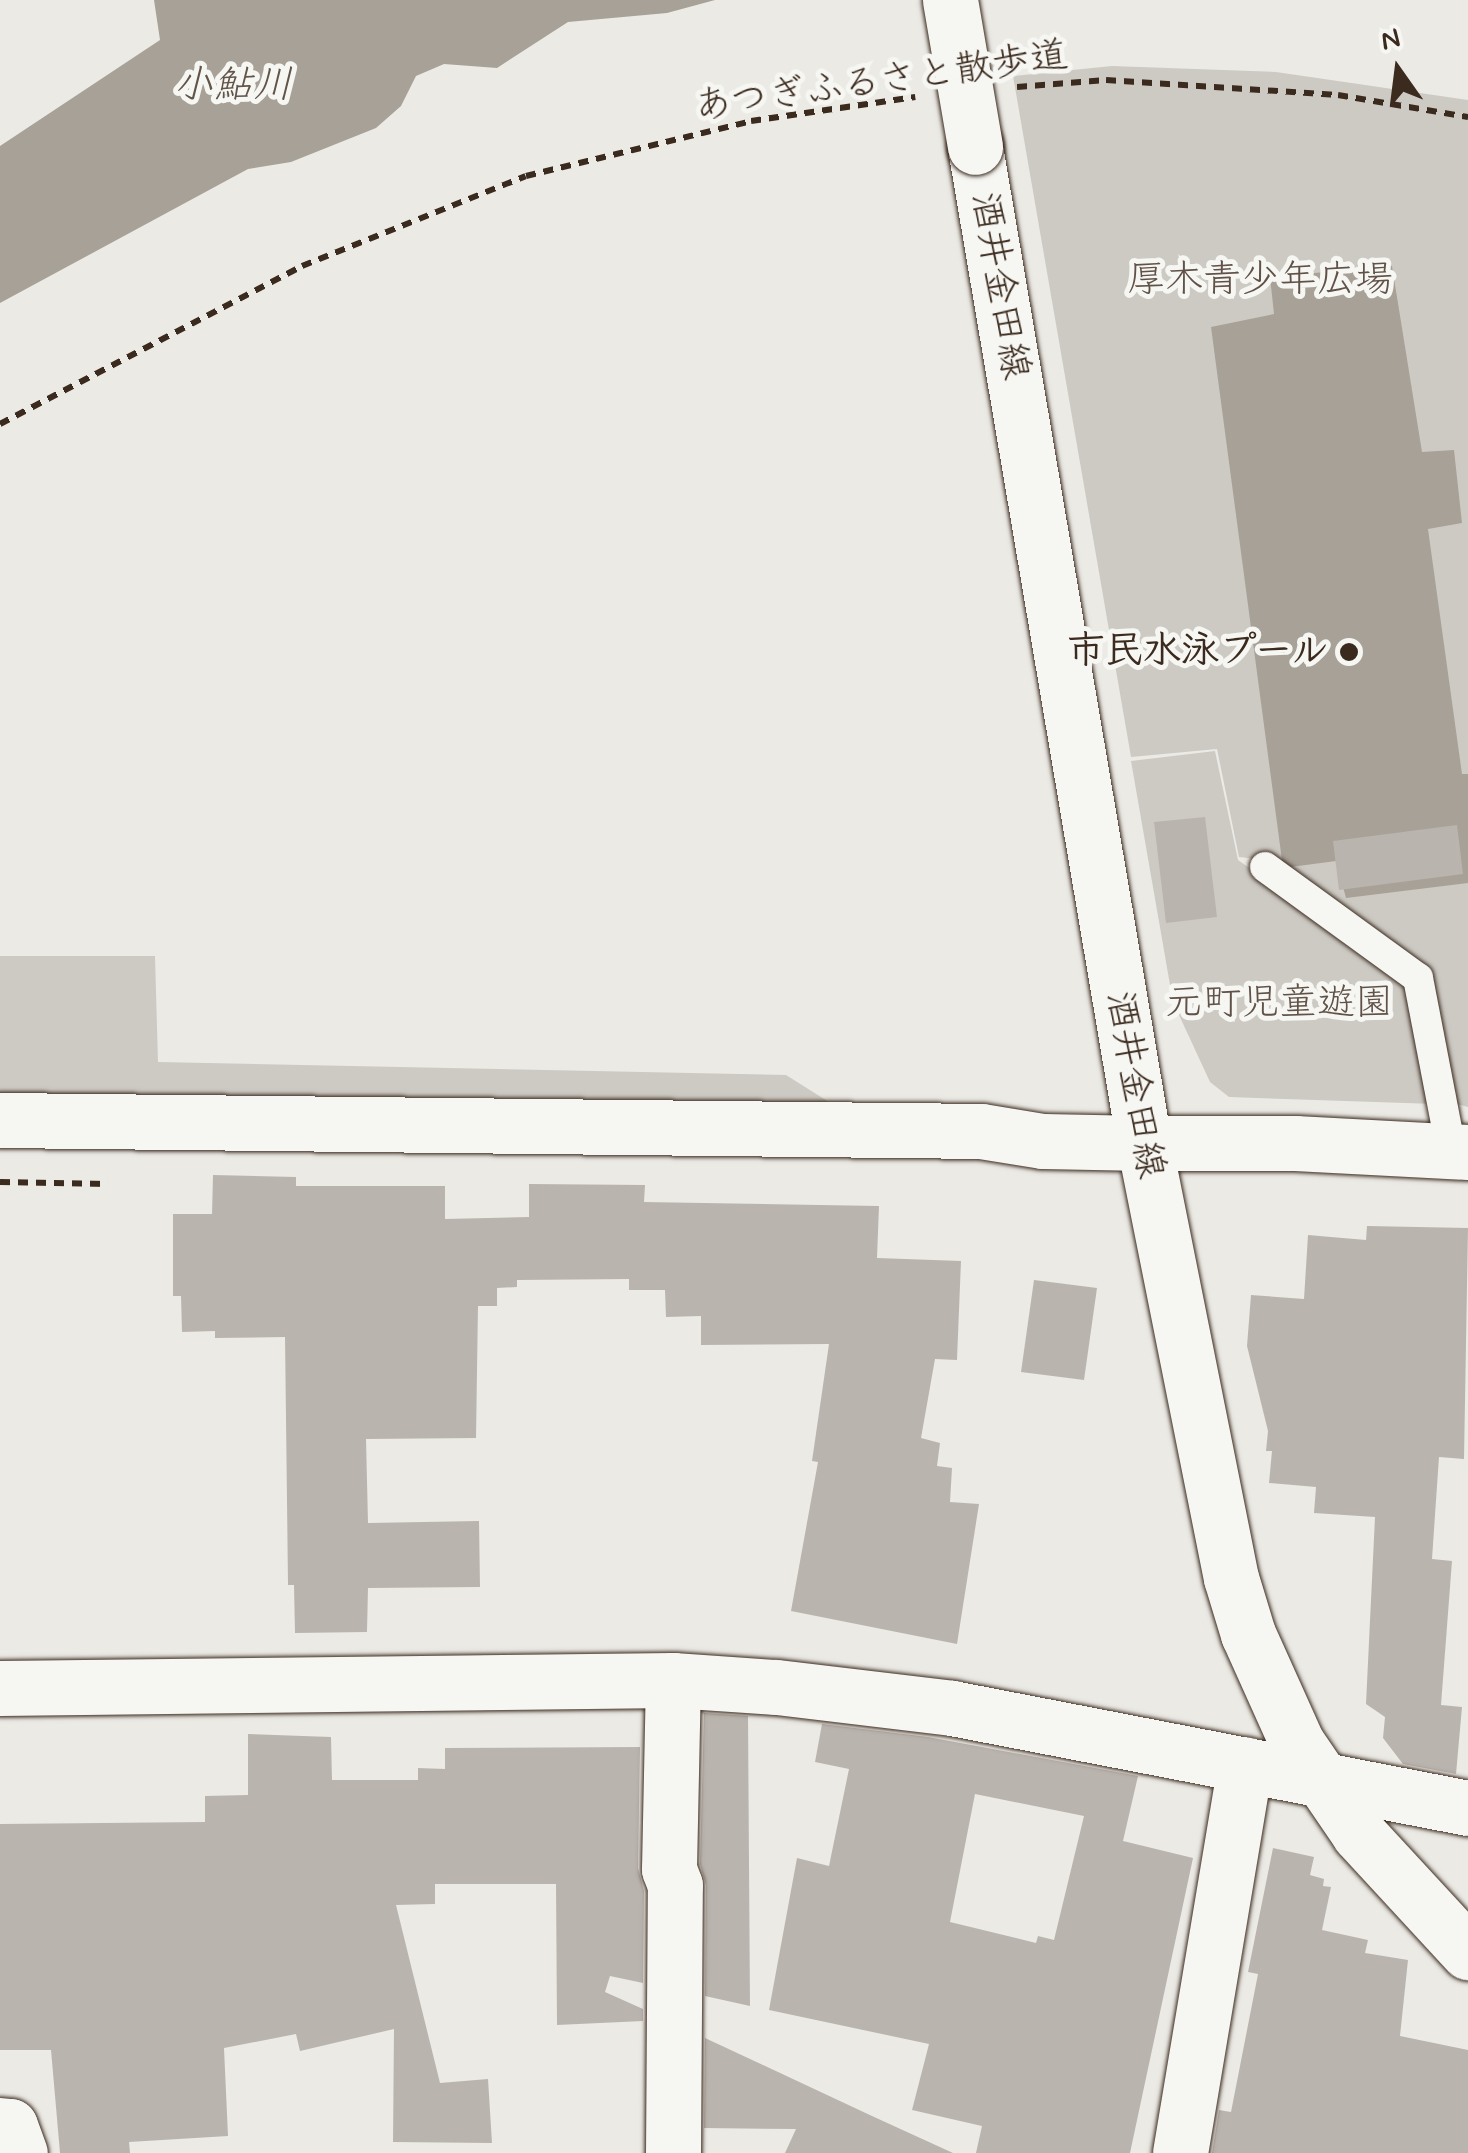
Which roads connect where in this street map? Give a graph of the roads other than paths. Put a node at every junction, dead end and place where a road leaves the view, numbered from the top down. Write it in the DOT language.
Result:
graph roads {
  1 [pos="950,0"];
  2 [pos="1265,868"];
  3 [pos="0,1120"];
  4 [pos="1144,1144"];
  5 [pos="1459,1151"];
  6 [pos="673,1680"];
  7 [pos="0,1688"];
  8 [pos="1245,1764"];
  9 [pos="1320,1777"];
  10 [pos="1468,1808"];
  11 [pos="1468,1952"];
  12 [pos="0,2125"];
  13 [pos="20,2153"];
  14 [pos="673,2153"];
  15 [pos="1180,2153"];
  1 -- 4 [label="street, 酒井金田線, bridge"];
  2 -- 5 [label="lane"];
  3 -- 4 [label="street"];
  4 -- 5 [label="street"];
  4 -- 9 [label="street, 酒井金田線"];
  6 -- 7 [label="street"];
  6 -- 8 [label="street"];
  6 -- 14 [label="street"];
  8 -- 9 [label="street"];
  8 -- 15 [label="street"];
  9 -- 10 [label="street"];
  9 -- 11 [label="street, 酒井金田線"];
  12 -- 13 [label="street"];
}
